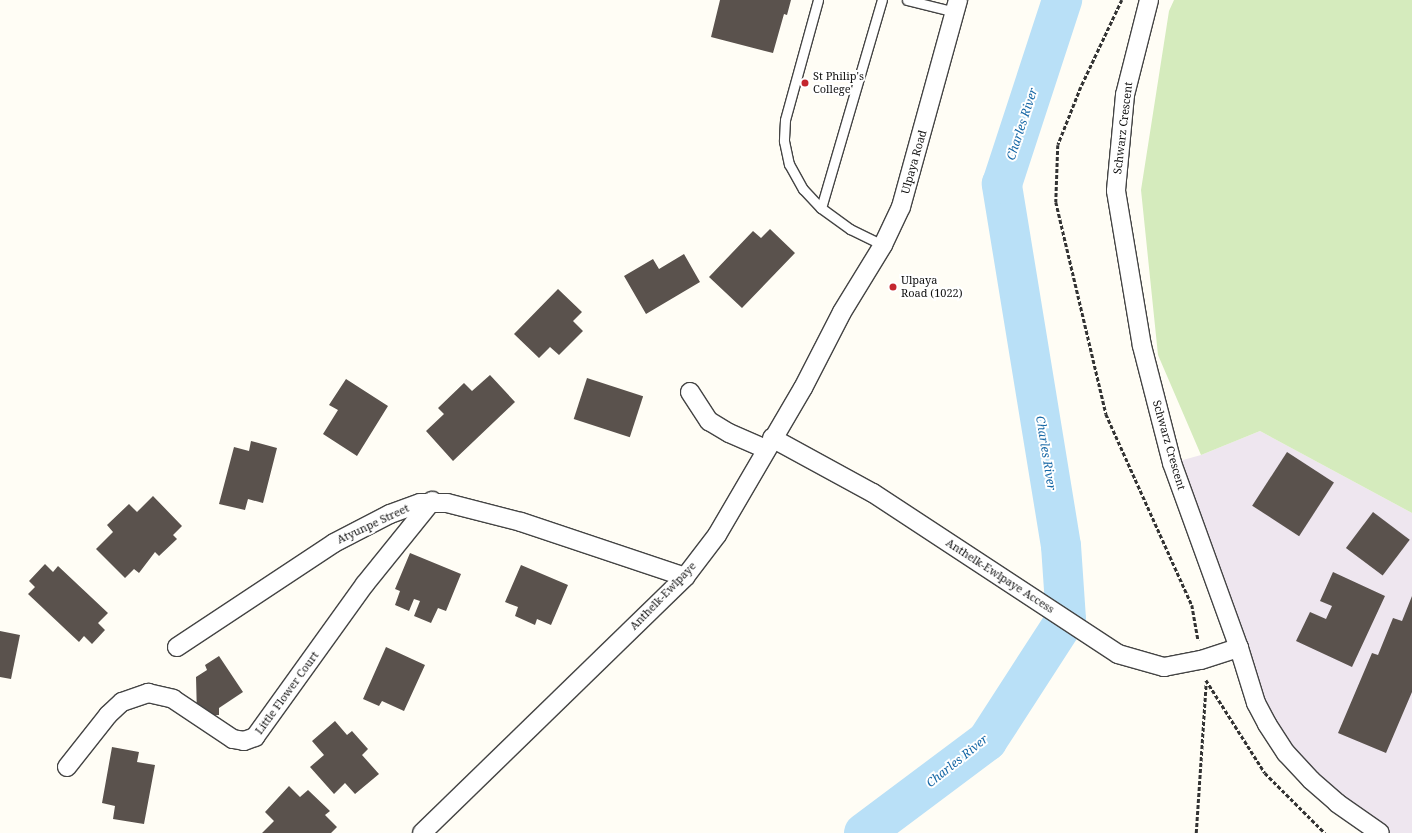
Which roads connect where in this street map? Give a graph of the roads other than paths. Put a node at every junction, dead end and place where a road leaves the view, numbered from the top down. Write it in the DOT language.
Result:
graph roads {
  1 [pos="818,0"];
  2 [pos="882,0"];
  3 [pos="907,0"];
  4 [pos="1149,0"];
  5 [pos="956,6"];
  6 [pos="821,208"];
  7 [pos="883,246"];
  8 [pos="842,312"];
  9 [pos="690,392"];
  10 [pos="769,444"];
  11 [pos="432,502"];
  12 [pos="685,577"];
  13 [pos="177,647"];
  14 [pos="1240,648"];
  15 [pos="67,767"];
  16 [pos="422,833"];
  17 [pos="1380,833"];
  1 -- 6 [label="lane"];
  2 -- 6 [label="lane"];
  3 -- 5 [label="lane"];
  4 -- 14 [label="street, Schwarz Crescent"];
  5 -- 7 [label="street, Ulpaya Road"];
  6 -- 7 [label="lane"];
  7 -- 8 [label="street, Ulpaya Road"];
  8 -- 10 [label="street, Anthelk-Ewlpaye"];
  9 -- 10 [label="street, Anthelk-Ewlpaye Access"];
  10 -- 12 [label="street, Anthelk-Ewlpaye"];
  10 -- 14 [label="street, Anthelk-Ewlpaye Access"];
  11 -- 12 [label="street, Atyunpe Street"];
  11 -- 13 [label="street, Atyunpe Street"];
  11 -- 15 [label="street, Little Flower Court"];
  12 -- 16 [label="street, Anthelk-Ewlpaye"];
  14 -- 17 [label="street, Schwarz Crescent"];
}
